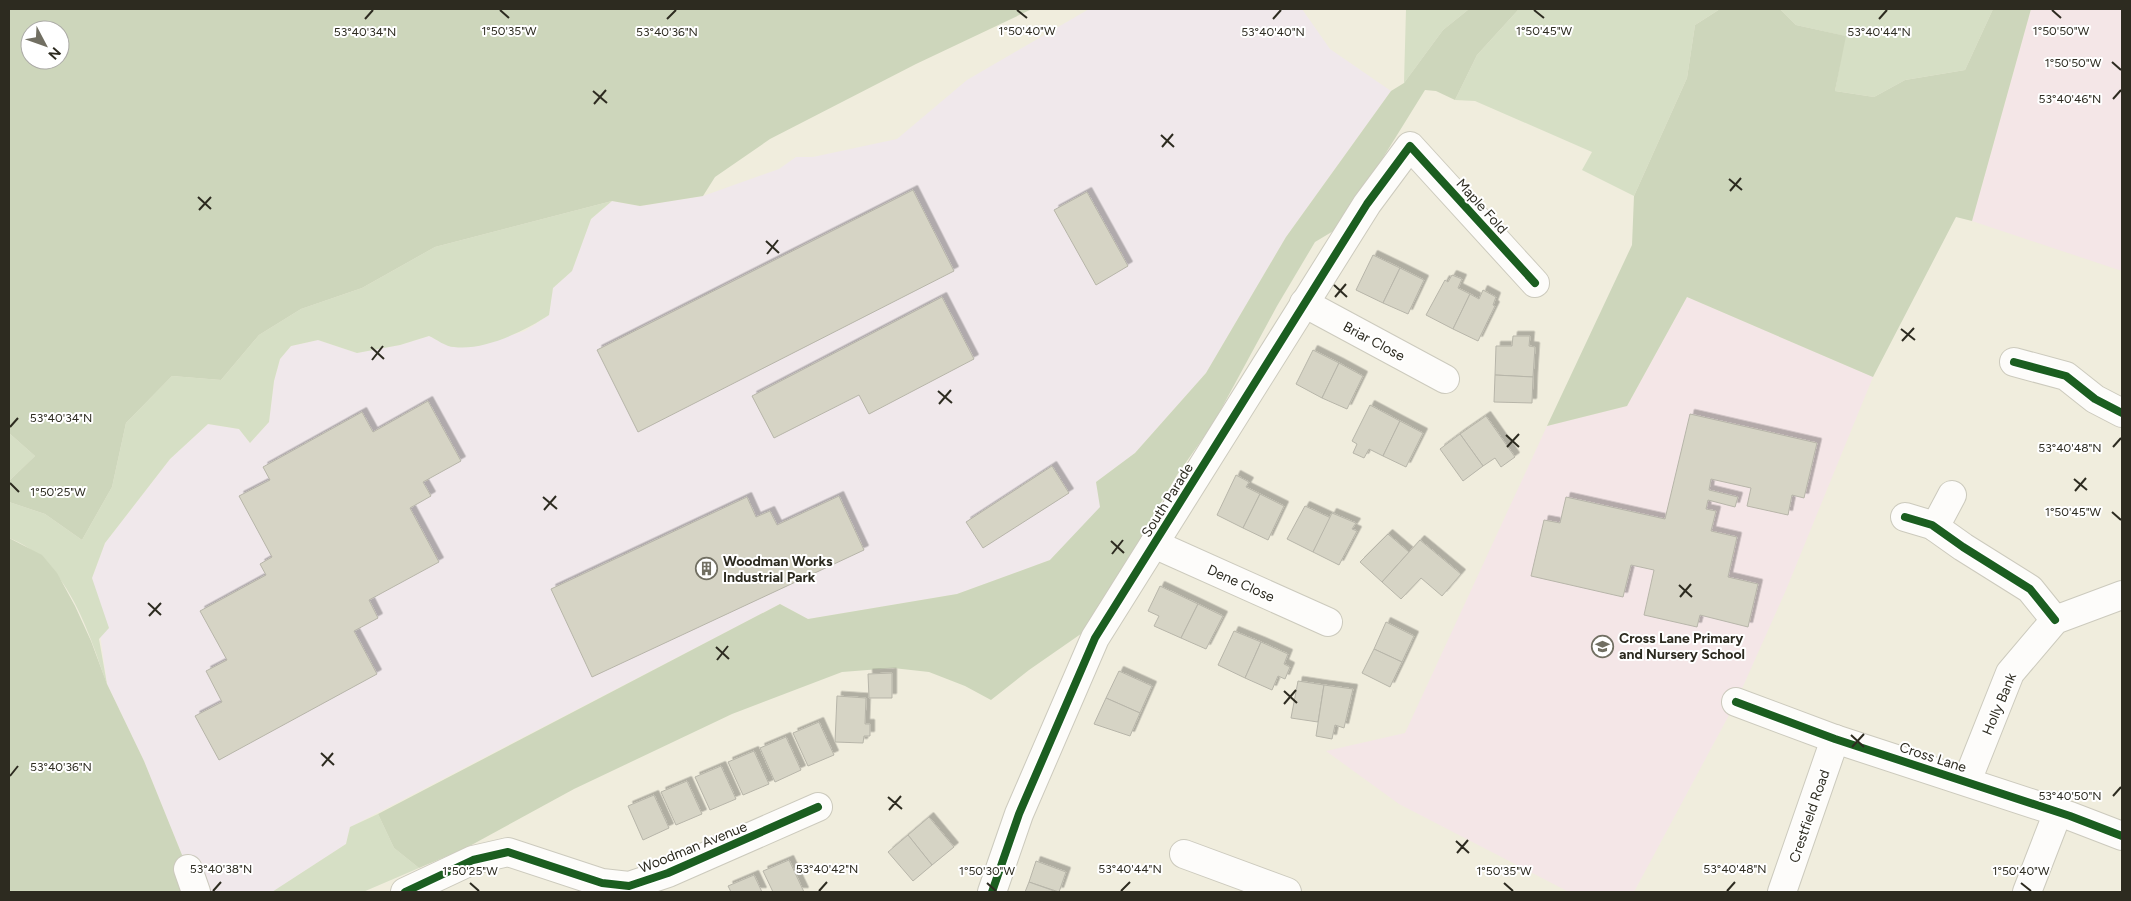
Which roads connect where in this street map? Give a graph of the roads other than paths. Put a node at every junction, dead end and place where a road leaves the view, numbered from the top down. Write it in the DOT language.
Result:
graph roads {
  1 [pos="1410,146"];
  2 [pos="1535,283"];
  3 [pos="1304,303"];
  4 [pos="2014,362"];
  5 [pos="1445,380"];
  6 [pos="2122,413"];
  7 [pos="1952,495"];
  8 [pos="1904,517"];
  9 [pos="1935,527"];
  10 [pos="1154,544"];
  11 [pos="2122,595"];
  12 [pos="2056,620"];
  13 [pos="1328,622"];
  14 [pos="1736,702"];
  15 [pos="1835,739"];
  16 [pos="1967,781"];
  17 [pos="818,807"];
  18 [pos="2058,812"];
  19 [pos="2122,836"];
  20 [pos="1184,854"];
  21 [pos="443,885"];
  22 [pos="405,892"];
  23 [pos="992,892"];
  24 [pos="1287,892"];
  25 [pos="1782,892"];
  26 [pos="2027,892"];
  1 -- 2 [label="street, Maple Fold"];
  1 -- 3 [label="street, South Parade"];
  3 -- 5 [label="street, Briar Close"];
  3 -- 10 [label="street, South Parade"];
  4 -- 6 [label="street"];
  7 -- 9 [label="street"];
  8 -- 9 [label="street"];
  9 -- 12 [label="street"];
  10 -- 13 [label="street, Dene Close"];
  10 -- 23 [label="street, South Parade"];
  11 -- 12 [label="street, Holly Bank"];
  12 -- 16 [label="street, Holly Bank"];
  14 -- 15 [label="street, Cross Lane"];
  15 -- 16 [label="street, Cross Lane"];
  15 -- 25 [label="street, Crestfield Road"];
  16 -- 18 [label="street, Cross Lane"];
  17 -- 21 [label="street, Woodman Avenue"];
  18 -- 19 [label="street, Cross Lane"];
  18 -- 26 [label="street"];
  20 -- 24 [label="street"];
  21 -- 22 [label="street, Woodman Avenue"];
}
